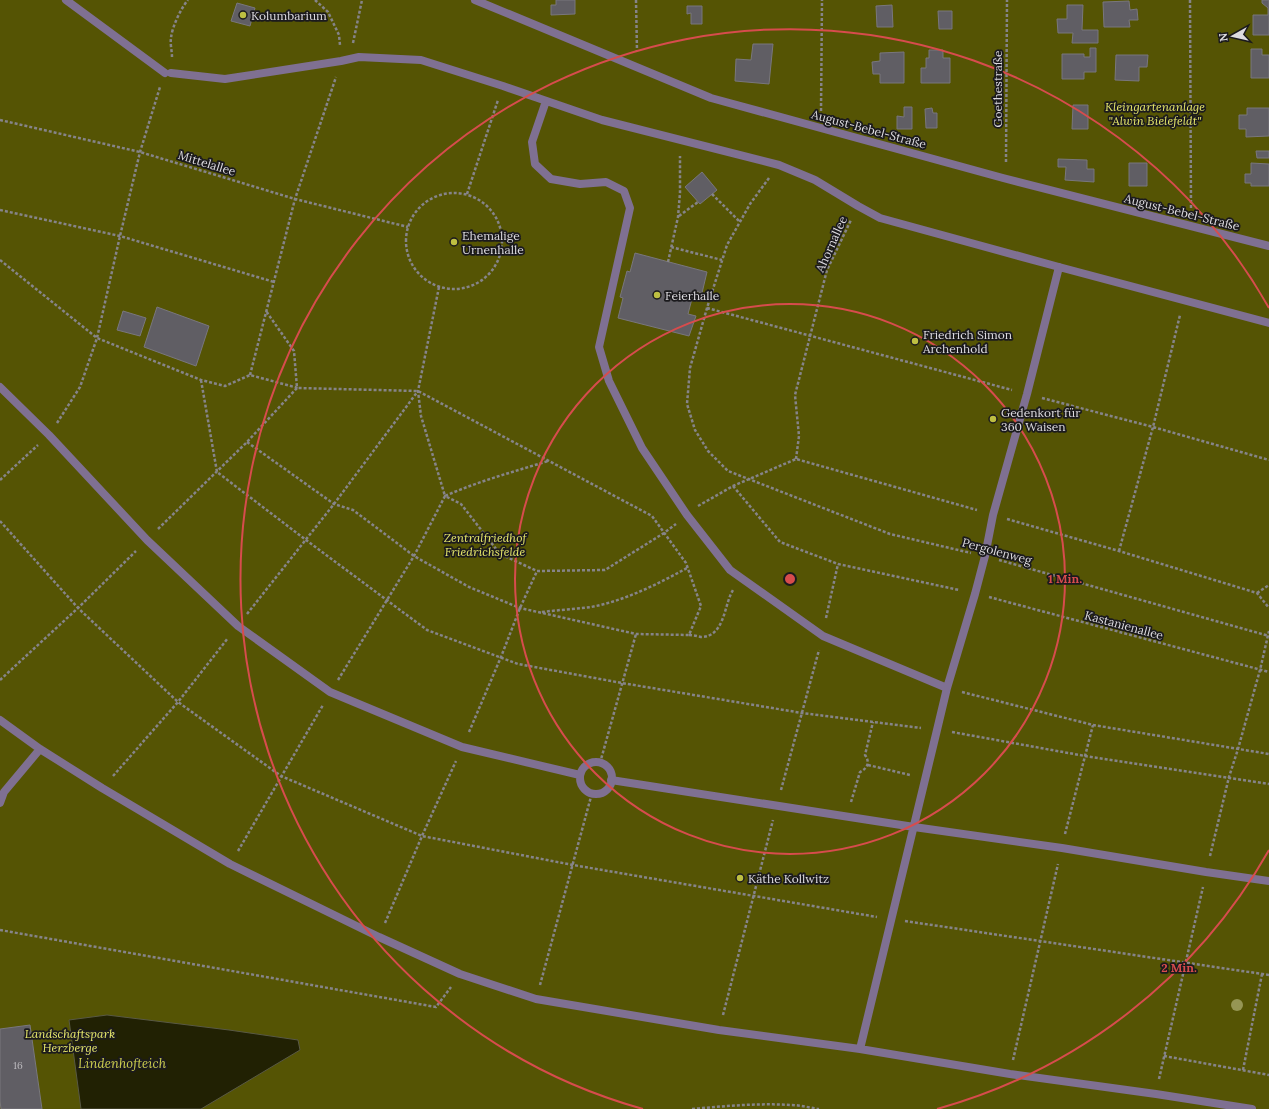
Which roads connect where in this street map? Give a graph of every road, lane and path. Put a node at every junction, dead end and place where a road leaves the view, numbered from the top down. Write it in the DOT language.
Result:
graph roads {
  1 [pos="66,0"];
  2 [pos="188,0"];
  3 [pos="314,0"];
  4 [pos="362,0"];
  5 [pos="475,0"];
  6 [pos="636,0"];
  7 [pos="822,0"];
  8 [pos="1007,0"];
  9 [pos="1190,0"];
  10 [pos="350,59"];
  11 [pos="341,61"];
  12 [pos="632,65"];
  13 [pos="168,73"];
  14 [pos="503,86"];
  15 [pos="546,101"];
  16 [pos="0,120"];
  17 [pos="818,127"];
  18 [pos="684,140"];
  19 [pos="140,152"];
  20 [pos="779,165"];
  21 [pos="1002,178"];
  22 [pos="467,194"];
  23 [pos="712,194"];
  24 [pos="295,199"];
  25 [pos="698,202"];
  26 [pos="858,206"];
  27 [pos="0,210"];
  28 [pos="678,217"];
  29 [pos="740,222"];
  30 [pos="1188,226"];
  31 [pos="408,227"];
  32 [pos="120,236"];
  33 [pos="1269,246"];
  34 [pos="671,247"];
  35 [pos="0,260"];
  36 [pos="722,260"];
  37 [pos="668,262"];
  38 [pos="1059,267"];
  39 [pos="274,282"];
  40 [pos="439,287"];
  41 [pos="1184,300"];
  42 [pos="707,308"];
  43 [pos="266,311"];
  44 [pos="1269,323"];
  45 [pos="809,336"];
  46 [pos="97,338"];
  47 [pos="250,375"];
  48 [pos="202,380"];
  49 [pos="0,387"];
  50 [pos="297,388"];
  51 [pos="418,391"];
  52 [pos="49,435"];
  53 [pos="247,442"];
  54 [pos="796,459"];
  55 [pos="548,461"];
  56 [pos="217,472"];
  57 [pos="748,479"];
  58 [pos="0,480"];
  59 [pos="733,486"];
  60 [pos="446,496"];
  61 [pos="334,504"];
  62 [pos="700,504"];
  63 [pos="993,515"];
  64 [pos="0,521"];
  65 [pos="664,533"];
  66 [pos="147,540"];
  67 [pos="306,540"];
  68 [pos="1119,550"];
  69 [pos="414,556"];
  70 [pos="985,556"];
  71 [pos="838,564"];
  72 [pos="687,568"];
  73 [pos="537,571"];
  74 [pos="740,577"];
  75 [pos="1269,585"];
  76 [pos="1257,593"];
  77 [pos="976,594"];
  78 [pos="78,608"];
  79 [pos="520,608"];
  80 [pos="1269,608"];
  81 [pos="540,613"];
  82 [pos="238,626"];
  83 [pos="1269,631"];
  84 [pos="636,634"];
  85 [pos="689,635"];
  86 [pos="823,636"];
  87 [pos="1268,636"];
  88 [pos="501,657"];
  89 [pos="1260,670"];
  90 [pos="1269,672"];
  91 [pos="0,680"];
  92 [pos="622,683"];
  93 [pos="947,688"];
  94 [pos="178,702"];
  95 [pos="802,713"];
  96 [pos="0,720"];
  97 [pos="872,722"];
  98 [pos="1093,725"];
  99 [pos="937,730"];
  100 [pos="462,747"];
  101 [pos="40,749"];
  102 [pos="1238,750"];
  103 [pos="1269,754"];
  104 [pos="1084,756"];
  105 [pos="600,763"];
  106 [pos="868,765"];
  107 [pos="580,775"];
  108 [pos="1229,777"];
  109 [pos="925,779"];
  110 [pos="611,780"];
  111 [pos="1269,784"];
  112 [pos="102,788"];
  113 [pos="592,793"];
  114 [pos="0,803"];
  115 [pos="777,805"];
  116 [pos="846,816"];
  117 [pos="914,827"];
  118 [pos="422,836"];
  119 [pos="1062,848"];
  120 [pos="573,865"];
  121 [pos="1206,872"];
  122 [pos="1269,881"];
  123 [pos="753,895"];
  124 [pos="390,911"];
  125 [pos="891,919"];
  126 [pos="0,930"];
  127 [pos="1040,941"];
  128 [pos="1185,962"];
  129 [pos="460,974"];
  130 [pos="1262,974"];
  131 [pos="1269,975"];
  132 [pos="536,999"];
  133 [pos="724,1012"];
  134 [pos="1016,1049"];
  135 [pos="860,1050"];
  136 [pos="1164,1056"];
  137 [pos="1243,1070"];
  138 [pos="1269,1074"];
  139 [pos="1156,1094"];
  140 [pos="725,1108"];
  141 [pos="692,1109"];
  142 [pos="819,1109"];
  143 [pos="1252,1109"];
  1 -- 13 [label="lane"];
  2 -- 13 [label="path"];
  3 -- 11 [label="path"];
  4 -- 10 [label="path"];
  5 -- 12 [label="lane, August-Bebel-Straße"];
  6 -- 12 [label="path"];
  7 -- 17 [label="path"];
  8 -- 21 [label="path, Goethestraße"];
  9 -- 30 [label="path"];
  10 -- 11 [label="lane"];
  10 -- 14 [label="lane"];
  11 -- 13 [label="lane"];
  11 -- 24 [label="path"];
  12 -- 17 [label="lane, August-Bebel-Straße"];
  13 -- 19 [label="path"];
  14 -- 15 [label="lane"];
  14 -- 22 [label="path"];
  15 -- 18 [label="lane"];
  15 -- 74 [label="lane"];
  16 -- 19 [label="path, Mittelallee"];
  17 -- 21 [label="lane, August-Bebel-Straße"];
  18 -- 20 [label="lane"];
  18 -- 28 [label="path"];
  19 -- 24 [label="path, Mittelallee"];
  19 -- 32 [label="path"];
  20 -- 26 [label="lane"];
  20 -- 29 [label="path, Pergolenweg"];
  21 -- 30 [label="lane, August-Bebel-Straße"];
  22 -- 31 [label="path"];
  22 -- 40 [label="path"];
  23 -- 29 [label="path"];
  24 -- 31 [label="path, Mittelallee"];
  24 -- 39 [label="path"];
  25 -- 28 [label="path"];
  26 -- 38 [label="lane"];
  26 -- 45 [label="path, Ahornallee"];
  27 -- 32 [label="path"];
  28 -- 34 [label="path"];
  29 -- 36 [label="path, Pergolenweg"];
  30 -- 33 [label="lane, August-Bebel-Straße"];
  31 -- 40 [label="path"];
  32 -- 39 [label="path"];
  32 -- 46 [label="path"];
  34 -- 36 [label="path"];
  34 -- 37 [label="path"];
  35 -- 46 [label="path"];
  36 -- 42 [label="path, Pergolenweg"];
  38 -- 41 [label="lane"];
  38 -- 63 [label="lane"];
  39 -- 43 [label="path"];
  40 -- 51 [label="path"];
  41 -- 44 [label="lane"];
  41 -- 68 [label="path"];
  42 -- 45 [label="path"];
  42 -- 57 [label="path, Pergolenweg"];
  43 -- 47 [label="path"];
  43 -- 50 [label="path"];
  45 -- 54 [label="path, Ahornallee"];
  46 -- 48 [label="path"];
  46 -- 52 [label="path"];
  47 -- 48 [label="path"];
  47 -- 50 [label="path"];
  48 -- 56 [label="path"];
  49 -- 52 [label="lane"];
  50 -- 51 [label="path"];
  50 -- 53 [label="path"];
  51 -- 55 [label="path"];
  51 -- 60 [label="path"];
  51 -- 61 [label="path"];
  52 -- 58 [label="path"];
  52 -- 66 [label="lane"];
  53 -- 56 [label="path"];
  53 -- 61 [label="path"];
  54 -- 57 [label="path"];
  54 -- 63 [label="path"];
  55 -- 60 [label="path"];
  55 -- 65 [label="path"];
  56 -- 66 [label="path"];
  56 -- 67 [label="path"];
  57 -- 59 [label="path"];
  57 -- 70 [label="path, Pergolenweg"];
  59 -- 62 [label="path"];
  59 -- 71 [label="path, Kastanienallee"];
  60 -- 69 [label="path"];
  60 -- 73 [label="path"];
  61 -- 67 [label="path"];
  61 -- 69 [label="path"];
  63 -- 68 [label="path"];
  63 -- 70 [label="lane"];
  64 -- 78 [label="path"];
  65 -- 72 [label="path"];
  65 -- 73 [label="path"];
  66 -- 78 [label="path"];
  66 -- 82 [label="lane"];
  67 -- 82 [label="path"];
  67 -- 88 [label="path"];
  68 -- 76 [label="path"];
  69 -- 79 [label="path"];
  70 -- 77 [label="lane"];
  70 -- 87 [label="path, Pergolenweg"];
  71 -- 77 [label="path, Kastanienallee"];
  71 -- 86 [label="path"];
  72 -- 81 [label="path"];
  72 -- 85 [label="path"];
  73 -- 79 [label="path"];
  74 -- 85 [label="path"];
  74 -- 86 [label="lane"];
  75 -- 76 [label="path"];
  76 -- 80 [label="path"];
  77 -- 89 [label="path, Kastanienallee"];
  77 -- 93 [label="lane"];
  78 -- 91 [label="path"];
  78 -- 94 [label="path"];
  79 -- 81 [label="path"];
  79 -- 88 [label="path"];
  81 -- 84 [label="path"];
  82 -- 94 [label="path"];
  82 -- 100 [label="lane"];
  83 -- 87 [label="path"];
  84 -- 85 [label="path"];
  84 -- 92 [label="path"];
  86 -- 93 [label="lane"];
  86 -- 95 [label="path"];
  87 -- 89 [label="path"];
  88 -- 92 [label="path"];
  88 -- 100 [label="path"];
  89 -- 90 [label="path, Kastanienallee"];
  89 -- 102 [label="path"];
  92 -- 95 [label="path"];
  92 -- 105 [label="path"];
  93 -- 98 [label="path"];
  93 -- 99 [label="lane"];
  94 -- 112 [label="path"];
  94 -- 118 [label="path"];
  95 -- 97 [label="path"];
  95 -- 115 [label="path"];
  96 -- 101 [label="lane"];
  97 -- 99 [label="path"];
  97 -- 106 [label="path"];
  98 -- 102 [label="path"];
  98 -- 104 [label="path"];
  99 -- 104 [label="path"];
  99 -- 109 [label="lane"];
  100 -- 107 [label="lane"];
  100 -- 118 [label="path"];
  101 -- 112 [label="lane"];
  101 -- 114 [label="lane"];
  102 -- 103 [label="path"];
  102 -- 108 [label="path"];
  104 -- 108 [label="path"];
  104 -- 119 [label="path"];
  105 -- 107 [label="lane"];
  105 -- 110 [label="lane"];
  106 -- 109 [label="path"];
  106 -- 116 [label="path"];
  107 -- 113 [label="lane"];
  108 -- 111 [label="path"];
  108 -- 121 [label="path"];
  109 -- 117 [label="lane"];
  110 -- 113 [label="lane"];
  110 -- 115 [label="lane"];
  112 -- 129 [label="lane"];
  113 -- 120 [label="path"];
  115 -- 116 [label="lane"];
  115 -- 123 [label="path"];
  116 -- 117 [label="lane"];
  117 -- 119 [label="lane"];
  117 -- 125 [label="lane"];
  118 -- 120 [label="path"];
  118 -- 124 [label="path"];
  119 -- 121 [label="lane"];
  119 -- 127 [label="path"];
  120 -- 123 [label="path"];
  120 -- 132 [label="path"];
  121 -- 122 [label="lane"];
  121 -- 128 [label="path"];
  123 -- 125 [label="path"];
  123 -- 133 [label="path"];
  125 -- 127 [label="path"];
  125 -- 135 [label="lane"];
  126 -- 129 [label="path"];
  127 -- 128 [label="path"];
  127 -- 134 [label="path"];
  128 -- 130 [label="path"];
  128 -- 136 [label="path"];
  129 -- 132 [label="lane"];
  130 -- 131 [label="path"];
  130 -- 137 [label="path"];
  132 -- 135 [label="lane"];
  135 -- 139 [label="lane"];
  136 -- 137 [label="path"];
  136 -- 139 [label="path"];
  137 -- 138 [label="path"];
  139 -- 143 [label="lane"];
  140 -- 141 [label="path"];
  140 -- 142 [label="path"];
}
